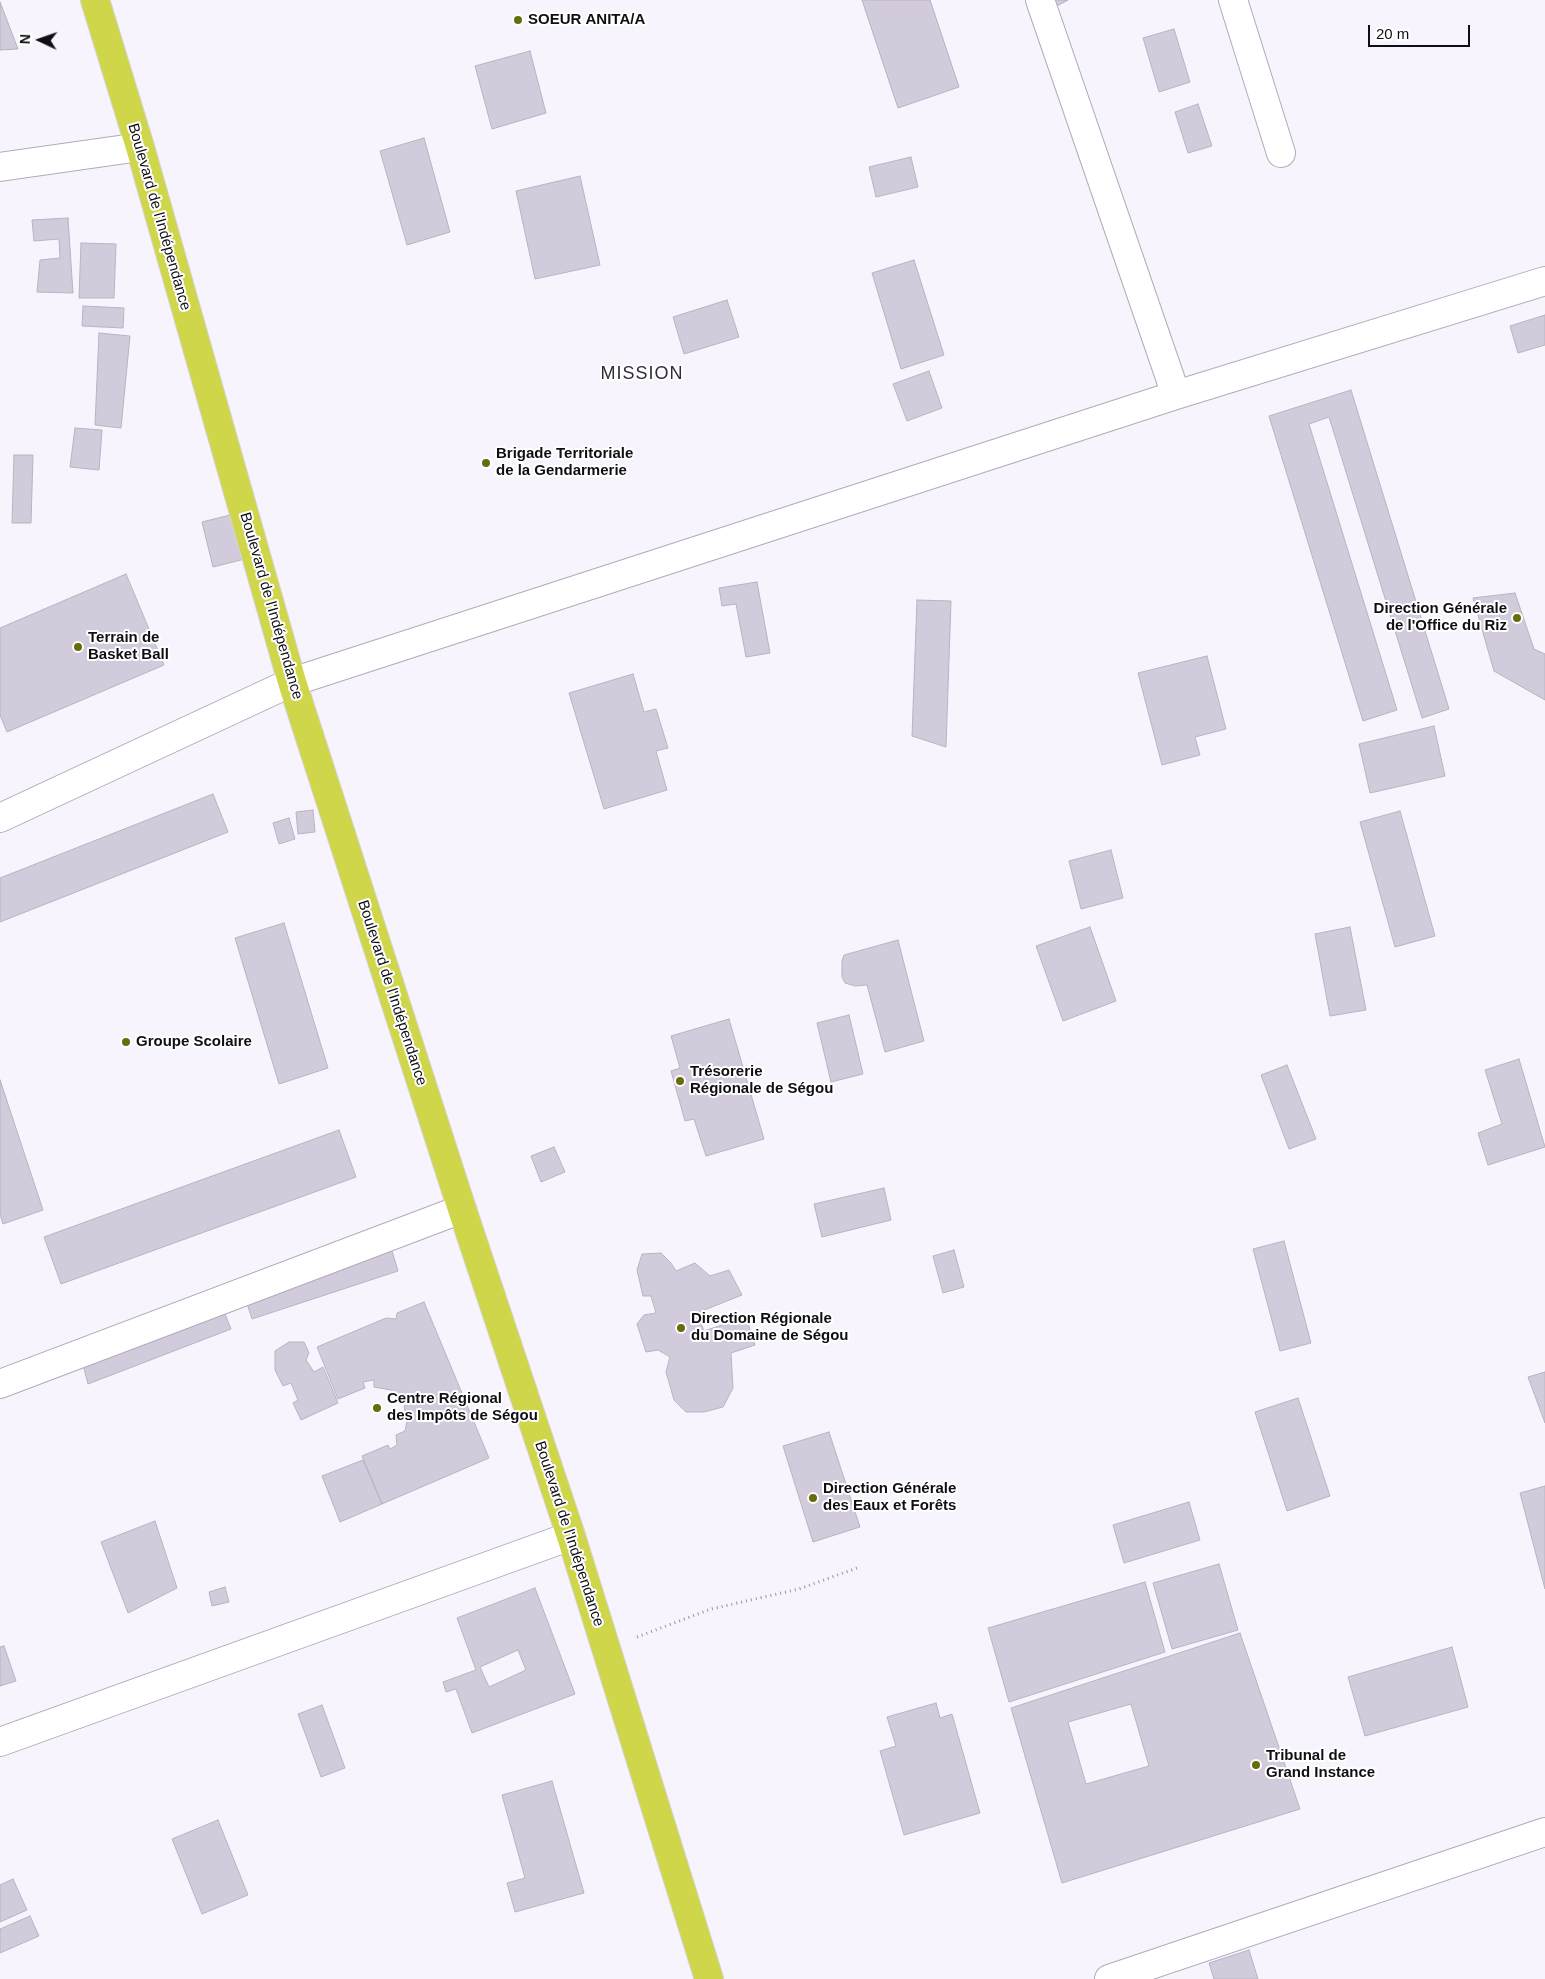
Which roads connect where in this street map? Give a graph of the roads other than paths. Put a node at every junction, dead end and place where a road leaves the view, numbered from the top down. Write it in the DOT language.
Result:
graph roads {
  1 [pos="95,0"];
  2 [pos="1040,0"];
  3 [pos="1233,0"];
  4 [pos="140,147"];
  5 [pos="1281,153"];
  6 [pos="0,167"];
  7 [pos="1545,281"];
  8 [pos="1176,395"];
  9 [pos="292,682"];
  10 [pos="0,818"];
  11 [pos="462,1209"];
  12 [pos="0,1384"];
  13 [pos="570,1536"];
  14 [pos="0,1742"];
  15 [pos="1545,1832"];
  16 [pos="708,1979"];
  17 [pos="1109,1979"];
  1 -- 4 [label="highway, Boulevard de l'Indépendance"];
  2 -- 8 [label="street"];
  3 -- 5 [label="street"];
  4 -- 6 [label="street"];
  4 -- 9 [label="highway, Boulevard de l'Indépendance"];
  7 -- 8 [label="street"];
  8 -- 9 [label="street"];
  9 -- 10 [label="street"];
  9 -- 11 [label="highway, Boulevard de l'Indépendance"];
  11 -- 12 [label="street"];
  11 -- 13 [label="highway, Boulevard de l'Indépendance"];
  13 -- 14 [label="street"];
  13 -- 16 [label="highway, Boulevard de l'Indépendance"];
  15 -- 17 [label="street"];
}
